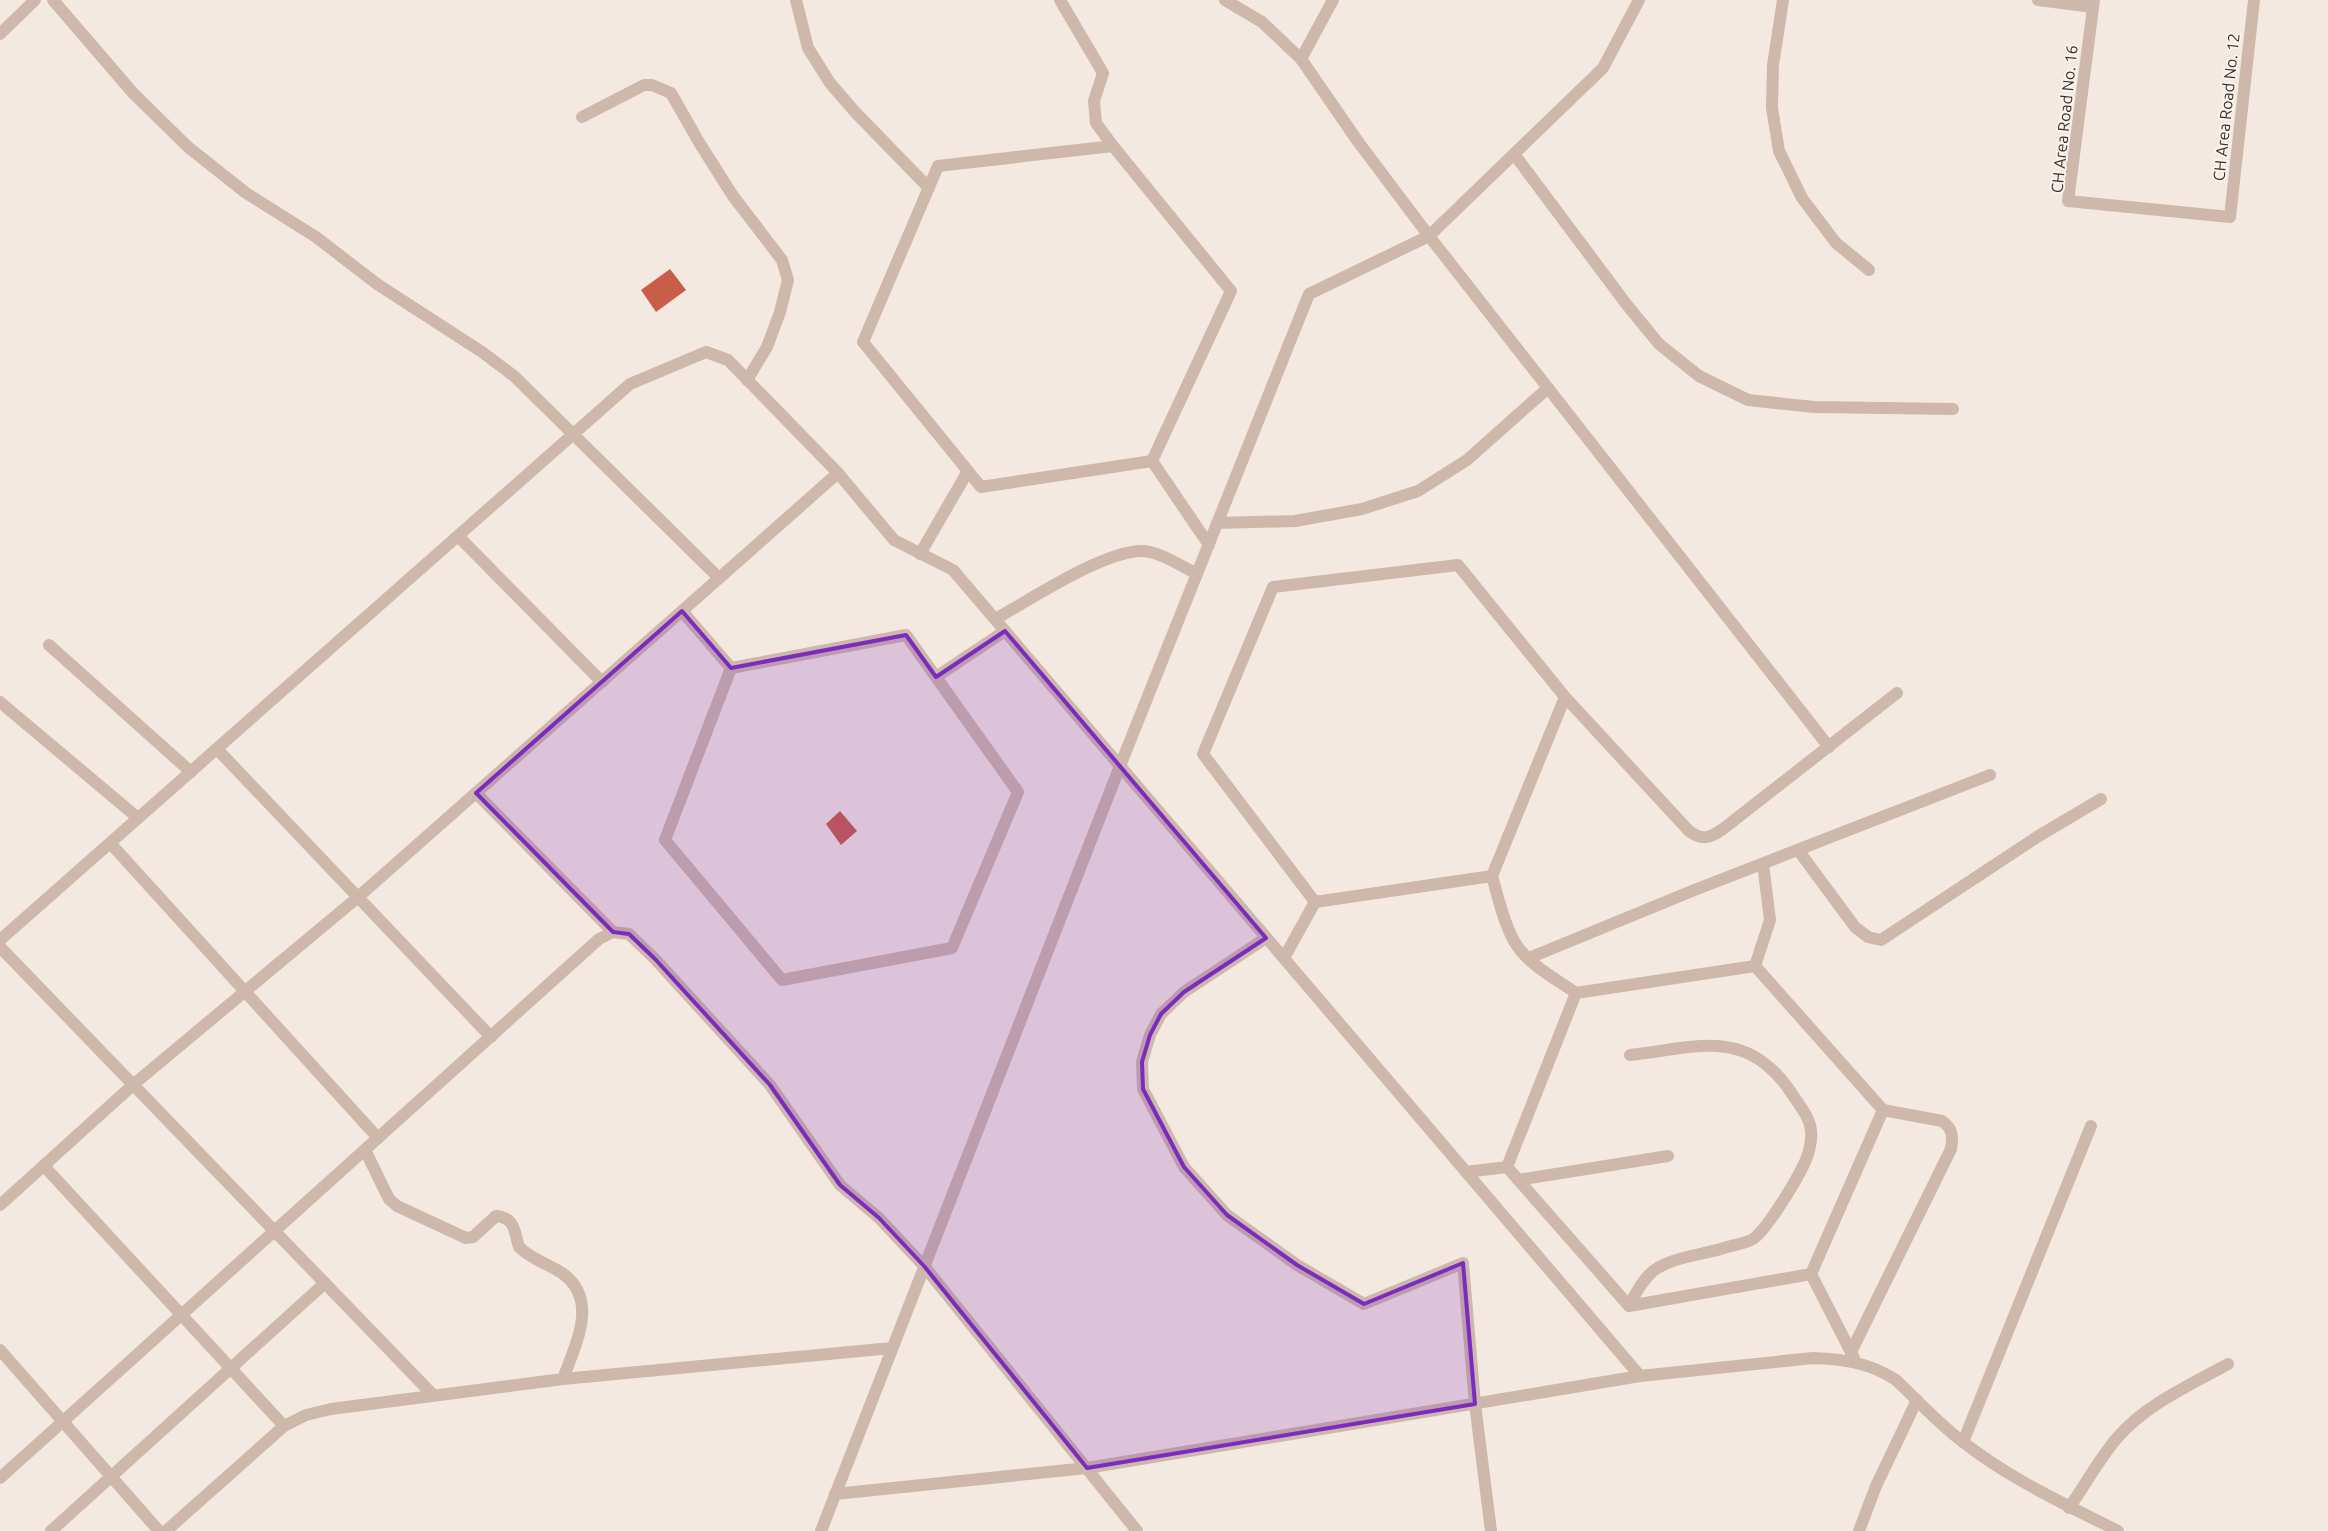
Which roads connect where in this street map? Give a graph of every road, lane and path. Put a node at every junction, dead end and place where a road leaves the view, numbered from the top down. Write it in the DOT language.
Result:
graph roads {
  1 [pos="35,0"];
  2 [pos="54,0"];
  3 [pos="796,0"];
  4 [pos="1060,0"];
  5 [pos="1225,0"];
  6 [pos="1333,0"];
  7 [pos="1639,0"];
  8 [pos="1783,0"];
  9 [pos="2038,0"];
  10 [pos="2254,0"];
  11 [pos="2093,4"];
  12 [pos="0,34"];
  13 [pos="1301,59"];
  14 [pos="582,117"];
  15 [pos="1113,146"];
  16 [pos="1514,154"];
  17 [pos="929,188"];
  18 [pos="2230,217"];
  19 [pos="1429,236"];
  20 [pos="1869,270"];
  21 [pos="747,380"];
  22 [pos="1548,388"];
  23 [pos="1953,409"];
  24 [pos="574,434"];
  25 [pos="1152,461"];
  26 [pos="968,471"];
  27 [pos="838,473"];
  28 [pos="1218,523"];
  29 [pos="458,536"];
  30 [pos="1209,545"];
  31 [pos="920,554"];
  32 [pos="1197,574"];
  33 [pos="719,578"];
  34 [pos="682,611"];
  35 [pos="995,619"];
  36 [pos="1005,631"];
  37 [pos="50,645"];
  38 [pos="731,668"];
  39 [pos="936,677"];
  40 [pos="602,682"];
  41 [pos="1897,693"];
  42 [pos="1565,697"];
  43 [pos="0,702"];
  44 [pos="1829,747"];
  45 [pos="217,749"];
  46 [pos="1120,766"];
  47 [pos="191,772"];
  48 [pos="1990,775"];
  49 [pos="476,793"];
  50 [pos="2100,799"];
  51 [pos="138,818"];
  52 [pos="111,844"];
  53 [pos="1798,850"];
  54 [pos="1763,864"];
  55 [pos="1492,876"];
  56 [pos="357,898"];
  57 [pos="1315,902"];
  58 [pos="613,932"];
  59 [pos="1266,938"];
  60 [pos="0,940"];
  61 [pos="0,947"];
  62 [pos="1284,958"];
  63 [pos="1529,958"];
  64 [pos="1755,966"];
  65 [pos="244,992"];
  66 [pos="1576,993"];
  67 [pos="491,1037"];
  68 [pos="1630,1055"];
  69 [pos="134,1084"];
  70 [pos="1884,1110"];
  71 [pos="2091,1126"];
  72 [pos="378,1138"];
  73 [pos="365,1150"];
  74 [pos="1668,1156"];
  75 [pos="44,1166"];
  76 [pos="1506,1167"];
  77 [pos="1466,1172"];
  78 [pos="1518,1180"];
  79 [pos="0,1205"];
  80 [pos="275,1231"];
  81 [pos="924,1266"];
  82 [pos="1811,1274"];
  83 [pos="325,1283"];
  84 [pos="1629,1306"];
  85 [pos="182,1314"];
  86 [pos="892,1348"];
  87 [pos="0,1350"];
  88 [pos="1854,1357"];
  89 [pos="2228,1364"];
  90 [pos="232,1368"];
  91 [pos="1640,1376"];
  92 [pos="563,1379"];
  93 [pos="433,1395"];
  94 [pos="1917,1400"];
  95 [pos="1475,1404"];
  96 [pos="62,1422"];
  97 [pos="284,1426"];
  98 [pos="1963,1442"];
  99 [pos="1087,1468"];
  100 [pos="111,1477"];
  101 [pos="0,1478"];
  102 [pos="836,1494"];
  103 [pos="2069,1508"];
  104 [pos="51,1531"];
  105 [pos="159,1531"];
  106 [pos="166,1531"];
  107 [pos="821,1531"];
  108 [pos="1138,1531"];
  109 [pos="1491,1531"];
  110 [pos="1859,1531"];
  111 [pos="2118,1531"];
  1 -- 12 [label="street"];
  2 -- 24 [label="street"];
  3 -- 17 [label="street"];
  4 -- 15 [label="street"];
  5 -- 13 [label="street"];
  6 -- 13 [label="street"];
  7 -- 16 [label="street"];
  8 -- 20 [label="street"];
  9 -- 11 [label="street"];
  10 -- 18 [label="street, CH Area Road No. 12"];
  11 -- 18 [label="street, CH Area Road No. 16"];
  13 -- 19 [label="street"];
  14 -- 21 [label="street"];
  15 -- 17 [label="street"];
  15 -- 25 [label="street"];
  16 -- 19 [label="street"];
  16 -- 23 [label="street"];
  17 -- 26 [label="street"];
  19 -- 22 [label="street"];
  19 -- 28 [label="street"];
  21 -- 24 [label="street"];
  21 -- 27 [label="street"];
  22 -- 28 [label="street"];
  22 -- 44 [label="street"];
  24 -- 29 [label="street"];
  24 -- 33 [label="street"];
  25 -- 26 [label="street"];
  25 -- 30 [label="street"];
  26 -- 31 [label="street"];
  27 -- 31 [label="street"];
  27 -- 33 [label="street"];
  28 -- 30 [label="street"];
  29 -- 40 [label="street"];
  29 -- 45 [label="street"];
  30 -- 32 [label="street"];
  31 -- 35 [label="street"];
  32 -- 35 [label="street"];
  32 -- 46 [label="street"];
  33 -- 34 [label="street"];
  34 -- 38 [label="street"];
  34 -- 40 [label="street"];
  35 -- 36 [label="street"];
  36 -- 39 [label="street"];
  36 -- 46 [label="street"];
  37 -- 47 [label="street"];
  38 -- 39 [label="street"];
  38 -- 39 [label="street"];
  40 -- 49 [label="street"];
  41 -- 44 [label="street"];
  42 -- 44 [label="street"];
  42 -- 55 [label="street"];
  42 -- 57 [label="street"];
  43 -- 51 [label="street"];
  45 -- 47 [label="street"];
  45 -- 56 [label="street"];
  46 -- 59 [label="street"];
  46 -- 81 [label="street"];
  47 -- 51 [label="street"];
  48 -- 53 [label="street"];
  49 -- 56 [label="street"];
  49 -- 58 [label="street"];
  50 -- 53 [label="street"];
  51 -- 52 [label="street"];
  52 -- 60 [label="street"];
  52 -- 65 [label="street"];
  53 -- 54 [label="street"];
  54 -- 63 [label="street"];
  54 -- 64 [label="street"];
  55 -- 57 [label="street"];
  55 -- 63 [label="street"];
  56 -- 65 [label="street"];
  56 -- 67 [label="street"];
  57 -- 62 [label="street"];
  58 -- 67 [label="street"];
  58 -- 81 [label="street"];
  59 -- 62 [label="street"];
  59 -- 95 [label="street"];
  61 -- 69 [label="street"];
  62 -- 77 [label="street"];
  63 -- 66 [label="street"];
  64 -- 66 [label="street"];
  64 -- 70 [label="street"];
  65 -- 69 [label="street"];
  65 -- 72 [label="street"];
  66 -- 76 [label="street"];
  67 -- 72 [label="street"];
  68 -- 84 [label="street"];
  69 -- 75 [label="street"];
  69 -- 80 [label="street"];
  70 -- 82 [label="street"];
  70 -- 88 [label="street"];
  71 -- 98 [label="street"];
  72 -- 73 [label="street"];
  73 -- 80 [label="street"];
  73 -- 92 [label="street"];
  74 -- 78 [label="street"];
  75 -- 79 [label="street"];
  75 -- 85 [label="street"];
  76 -- 77 [label="street"];
  76 -- 78 [label="street"];
  77 -- 91 [label="street"];
  78 -- 84 [label="street"];
  80 -- 83 [label="street"];
  80 -- 85 [label="street"];
  81 -- 86 [label="street"];
  81 -- 99 [label="street"];
  82 -- 84 [label="street"];
  82 -- 88 [label="street"];
  83 -- 90 [label="street"];
  83 -- 93 [label="street"];
  85 -- 90 [label="street"];
  85 -- 96 [label="street"];
  86 -- 92 [label="street"];
  86 -- 102 [label="street"];
  87 -- 96 [label="street"];
  88 -- 91 [label="street"];
  88 -- 94 [label="street"];
  89 -- 103 [label="street"];
  90 -- 97 [label="street"];
  90 -- 100 [label="street"];
  91 -- 95 [label="street"];
  92 -- 93 [label="street"];
  93 -- 97 [label="street"];
  94 -- 98 [label="street"];
  94 -- 110 [label="street"];
  95 -- 99 [label="street"];
  95 -- 109 [label="street"];
  96 -- 100 [label="street"];
  96 -- 101 [label="street"];
  97 -- 106 [label="street"];
  98 -- 103 [label="street"];
  99 -- 102 [label="street"];
  99 -- 108 [label="street"];
  100 -- 104 [label="street"];
  100 -- 105 [label="street"];
  102 -- 107 [label="street"];
  103 -- 111 [label="street"];
}
